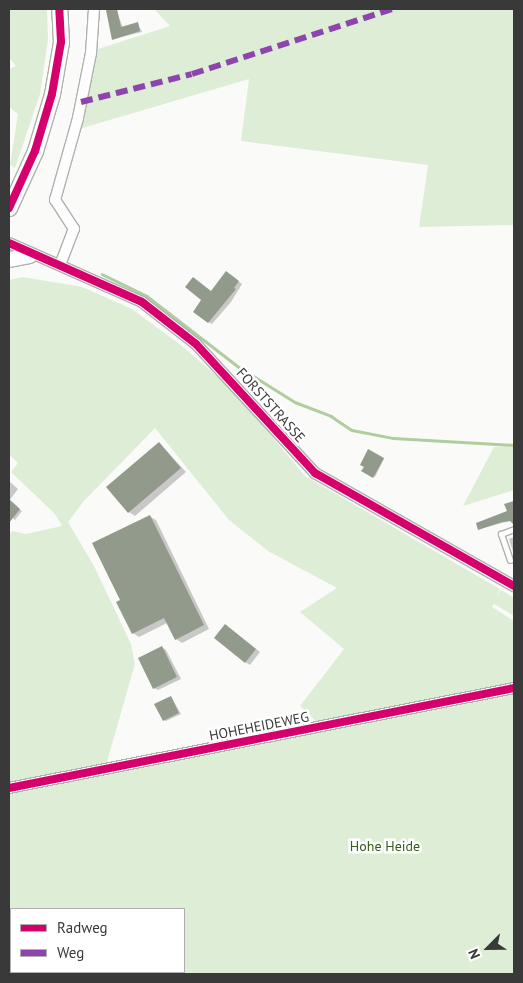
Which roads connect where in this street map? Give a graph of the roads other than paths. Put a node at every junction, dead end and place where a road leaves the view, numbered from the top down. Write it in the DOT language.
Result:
graph roads {
  1 [pos="59,9"];
  2 [pos="94,9"];
  3 [pos="9,208"];
  4 [pos="9,243"];
  5 [pos="30,255"];
  6 [pos="9,259"];
  7 [pos="60,266"];
  8 [pos="514,529"];
  9 [pos="510,560"];
  10 [pos="514,586"];
  11 [pos="514,688"];
  12 [pos="9,788"];
  1 -- 3 [label="main road"];
  2 -- 7 [label="street"];
  4 -- 5 [label="street, FORSTSTRASSE"];
  5 -- 6 [label="main road"];
  5 -- 7 [label="street, FORSTSTRASSE"];
  7 -- 10 [label="street, FORSTSTRASSE"];
  8 -- 9 [label="lane"];
  11 -- 12 [label="street, HOHEHEIDEWEG"];
}
